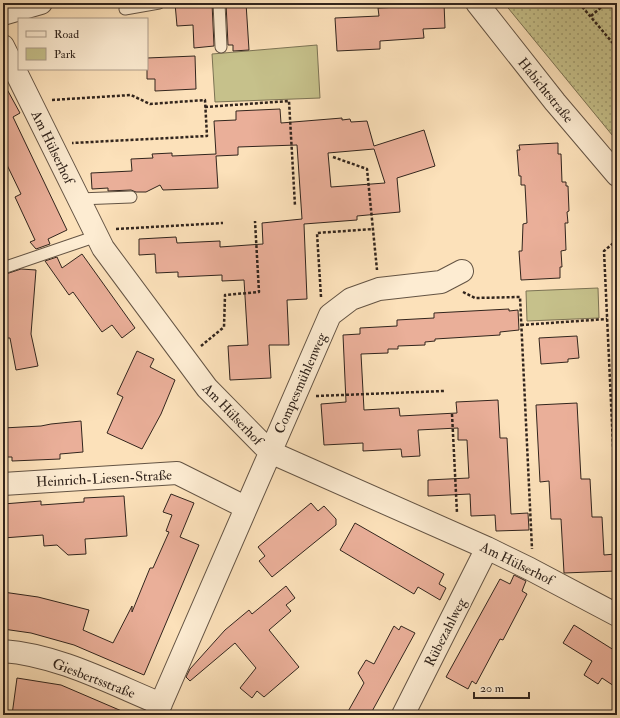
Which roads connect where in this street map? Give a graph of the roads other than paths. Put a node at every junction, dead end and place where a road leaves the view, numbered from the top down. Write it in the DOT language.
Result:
graph roads {
  1 [pos="41,3"];
  2 [pos="159,3"];
  3 [pos="219,3"];
  4 [pos="477,3"];
  5 [pos="125,9"];
  6 [pos="3,14"];
  7 [pos="3,46"];
  8 [pos="221,47"];
  9 [pos="617,175"];
  10 [pos="131,196"];
  11 [pos="79,198"];
  12 [pos="96,233"];
  13 [pos="3,268"];
  14 [pos="462,271"];
  15 [pos="270,452"];
  16 [pos="3,484"];
  17 [pos="245,507"];
  18 [pos="487,548"];
  19 [pos="617,615"];
  20 [pos="3,651"];
  21 [pos="158,710"];
  22 [pos="403,715"];
  1 -- 6 [label="street"];
  2 -- 5 [label="lane"];
  3 -- 8 [label="lane"];
  4 -- 9 [label="street, Habichtstraße"];
  7 -- 11 [label="street, Am Hülserhof"];
  10 -- 11 [label="lane"];
  11 -- 12 [label="street, Am Hülserhof"];
  12 -- 13 [label="lane"];
  12 -- 15 [label="street, Am Hülserhof"];
  14 -- 15 [label="street, Compesmühlenweg"];
  15 -- 17 [label="street, Compesmühlenweg"];
  15 -- 18 [label="street, Am Hülserhof"];
  16 -- 17 [label="street, Heinrich-Liesen-Straße"];
  17 -- 21 [label="street, Compesmühlenweg"];
  18 -- 19 [label="street, Am Hülserhof"];
  18 -- 22 [label="street, Rübezahlweg"];
  20 -- 21 [label="street, Giesbertsstraße"];
}
